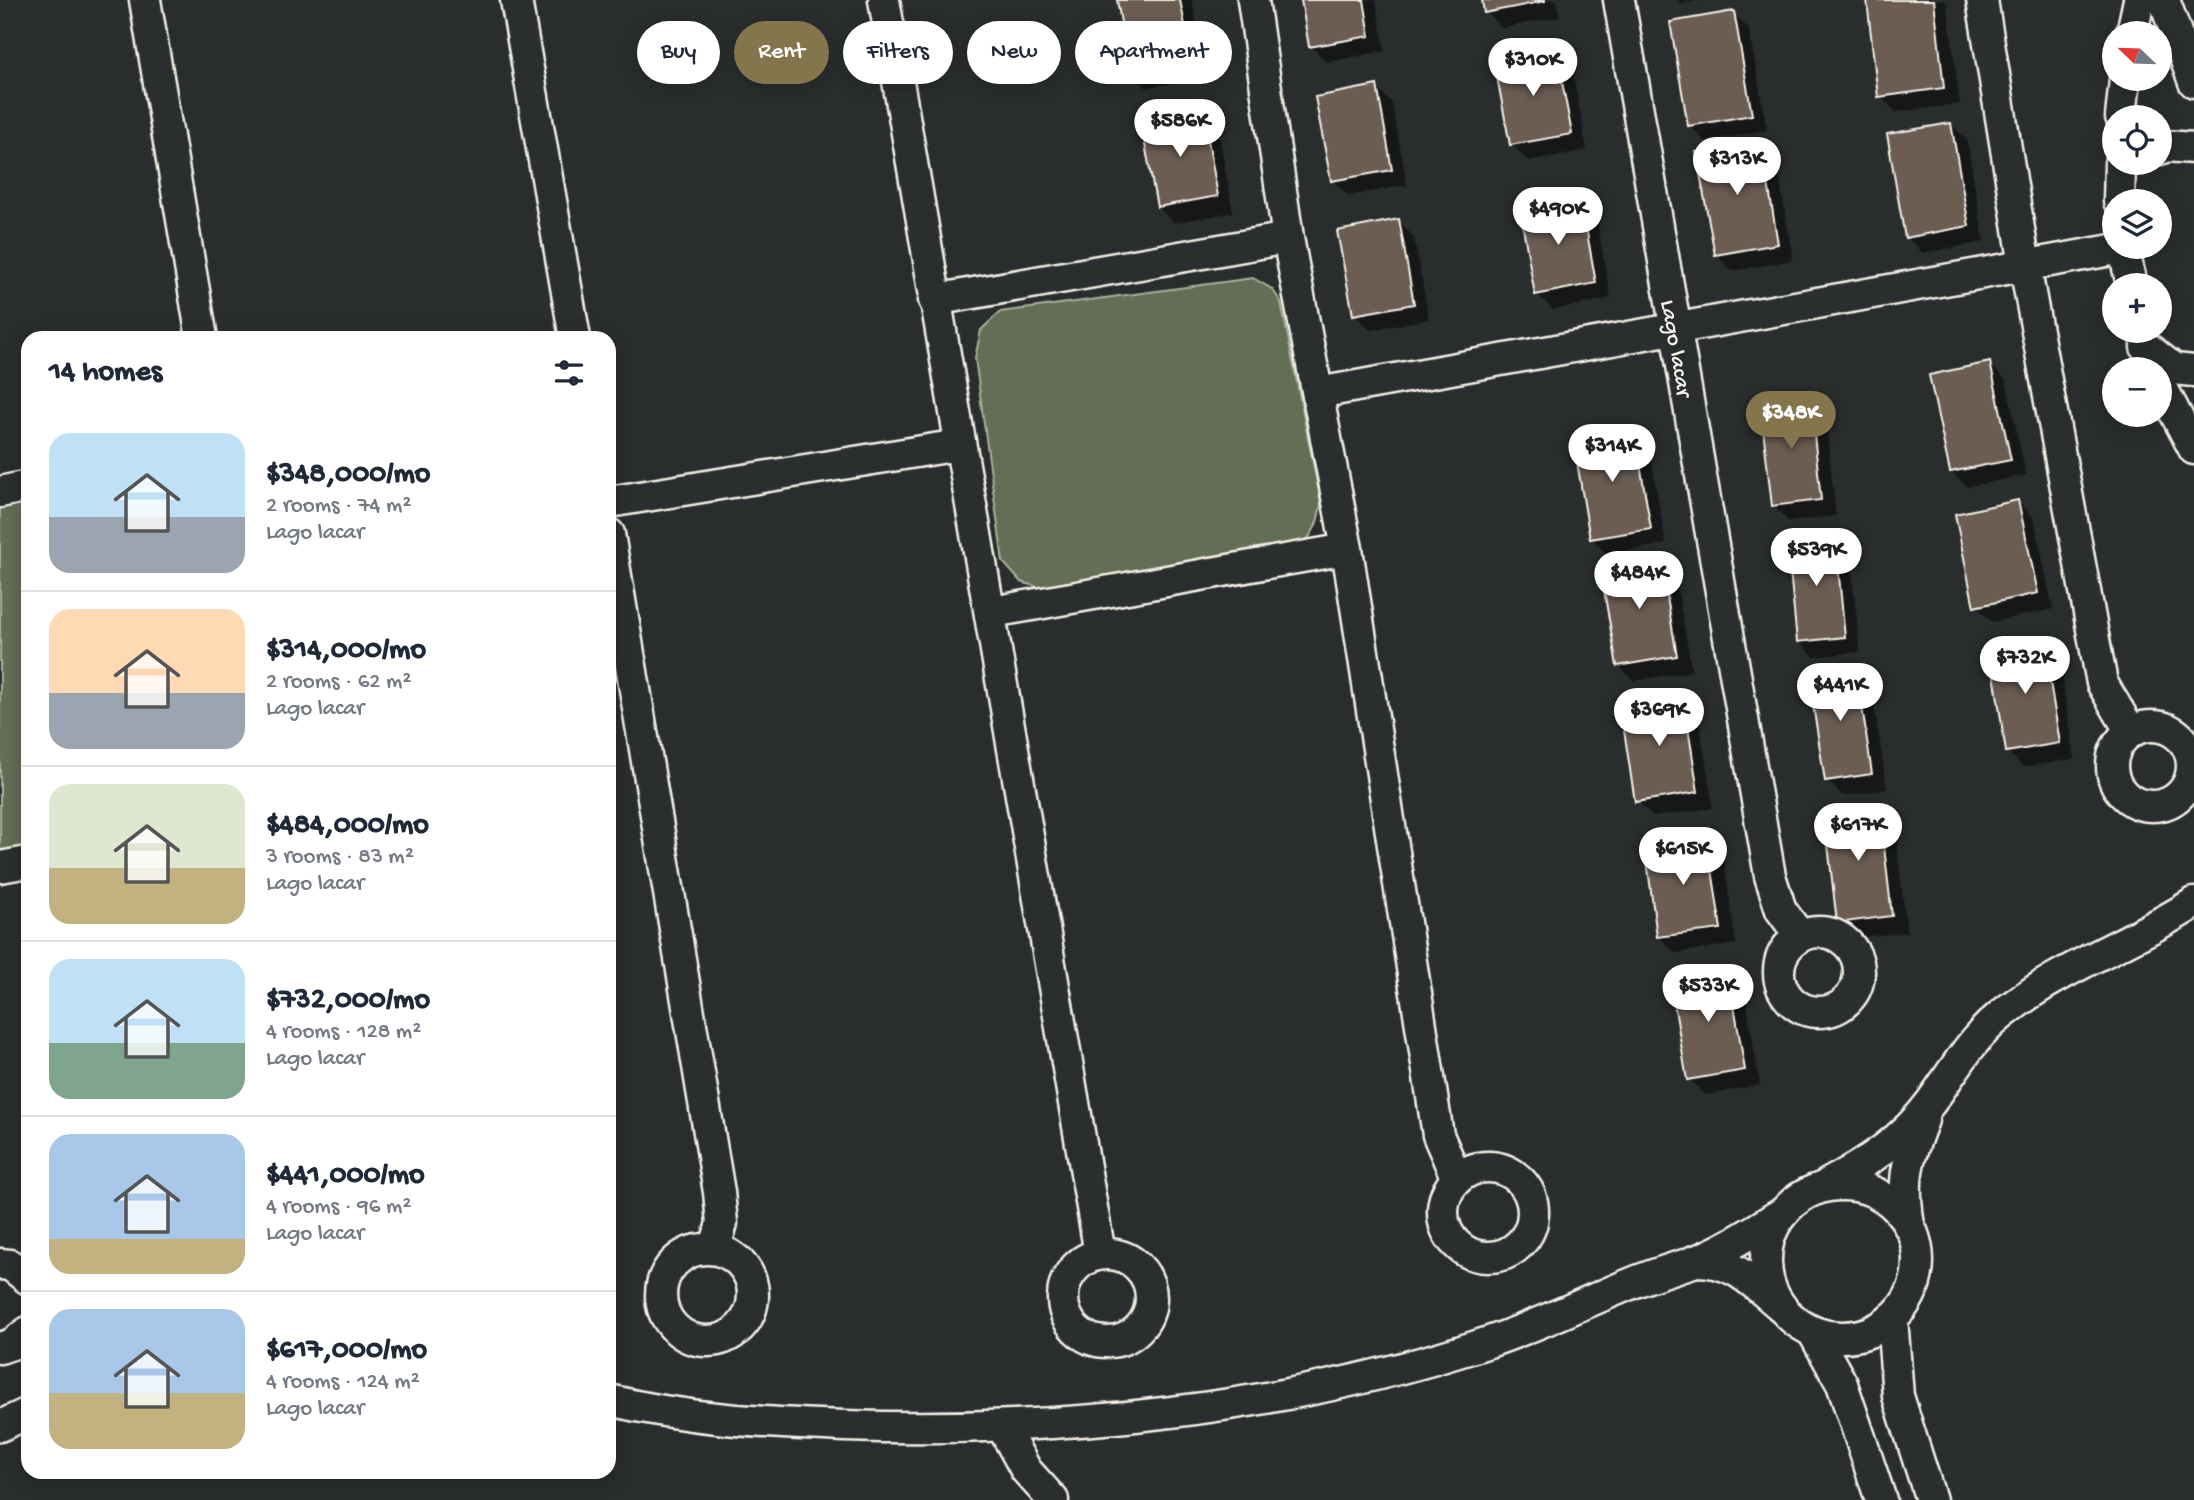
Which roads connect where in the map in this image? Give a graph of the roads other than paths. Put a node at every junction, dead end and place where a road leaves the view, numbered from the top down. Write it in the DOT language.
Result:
graph roads {
  1 [pos="145,0"];
  2 [pos="516,0"];
  3 [pos="884,0"];
  4 [pos="1254,0"];
  5 [pos="1619,0"];
  6 [pos="1982,0"];
  7 [pos="2139,0"];
  8 [pos="2164,0"];
  9 [pos="2135,21"];
  10 [pos="2194,82"];
  11 [pos="2172,146"];
  12 [pos="2194,148"];
  13 [pos="1288,238"];
  14 [pos="2102,252"];
  15 [pos="2025,266"];
  16 [pos="934,300"];
  17 [pos="1674,328"];
  18 [pos="201,331"];
  19 [pos="574,331"];
  20 [pos="2148,349"];
  21 [pos="2194,371"];
  22 [pos="1318,393"];
  23 [pos="2172,407"];
  24 [pos="959,445"];
  25 [pos="2194,449"];
  26 [pos="21,488"];
  27 [pos="0,492"];
  28 [pos="616,501"];
  29 [pos="1347,549"];
  30 [pos="616,576"];
  31 [pos="992,612"];
  32 [pos="2131,732"];
  33 [pos="21,863"];
  34 [pos="0,867"];
  35 [pos="2194,904"];
  36 [pos="1800,936"];
  37 [pos="1930,1103"];
  38 [pos="1457,1179"];
  39 [pos="1819,1189"];
  40 [pos="1784,1212"];
  41 [pos="1909,1226"];
  42 [pos="715,1248"];
  43 [pos="1100,1254"];
  44 [pos="1694,1261"];
  45 [pos="0,1264"];
  46 [pos="21,1274"];
  47 [pos="1782,1308"];
  48 [pos="1892,1318"];
  49 [pos="1813,1332"];
  50 [pos="21,1337"];
  51 [pos="0,1348"];
  52 [pos="616,1402"];
  53 [pos="21,1416"];
  54 [pos="0,1426"];
  55 [pos="1002,1426"];
  56 [pos="1053,1500"];
  57 [pos="1881,1500"];
  58 [pos="1931,1500"];
  1 -- 18 [label="street"];
  2 -- 19 [label="street"];
  3 -- 16 [label="street"];
  4 -- 13 [label="street"];
  5 -- 17 [label="street, Lago lacar"];
  6 -- 15 [label="street"];
  7 -- 9 [label="street"];
  8 -- 10 [label="street"];
  11 -- 12 [label="street"];
  13 -- 16 [label="street"];
  13 -- 22 [label="street"];
  14 -- 15 [label="street"];
  15 -- 17 [label="street"];
  15 -- 32 [label="street"];
  16 -- 24 [label="street"];
  17 -- 22 [label="street"];
  17 -- 36 [label="street, Lago lacar"];
  20 -- 21 [label="street"];
  22 -- 29 [label="street"];
  23 -- 25 [label="street"];
  24 -- 28 [label="street"];
  24 -- 31 [label="street"];
  26 -- 27 [label="street"];
  29 -- 31 [label="street"];
  29 -- 38 [label="street"];
  30 -- 42 [label="street"];
  31 -- 43 [label="street"];
  33 -- 34 [label="street"];
  35 -- 37 [label="street"];
  37 -- 39 [label="street"];
  37 -- 41 [label="street"];
  39 -- 40 [label="street"];
  39 -- 41 [label="street"];
  40 -- 44 [label="street"];
  40 -- 47 [label="street"];
  41 -- 48 [label="street"];
  44 -- 47 [label="street"];
  44 -- 55 [label="street"];
  45 -- 46 [label="street"];
  47 -- 49 [label="street"];
  48 -- 49 [label="street"];
  48 -- 58 [label="street"];
  49 -- 57 [label="street"];
  50 -- 51 [label="street"];
  52 -- 55 [label="street"];
  53 -- 54 [label="street"];
  55 -- 56 [label="street"];
}
